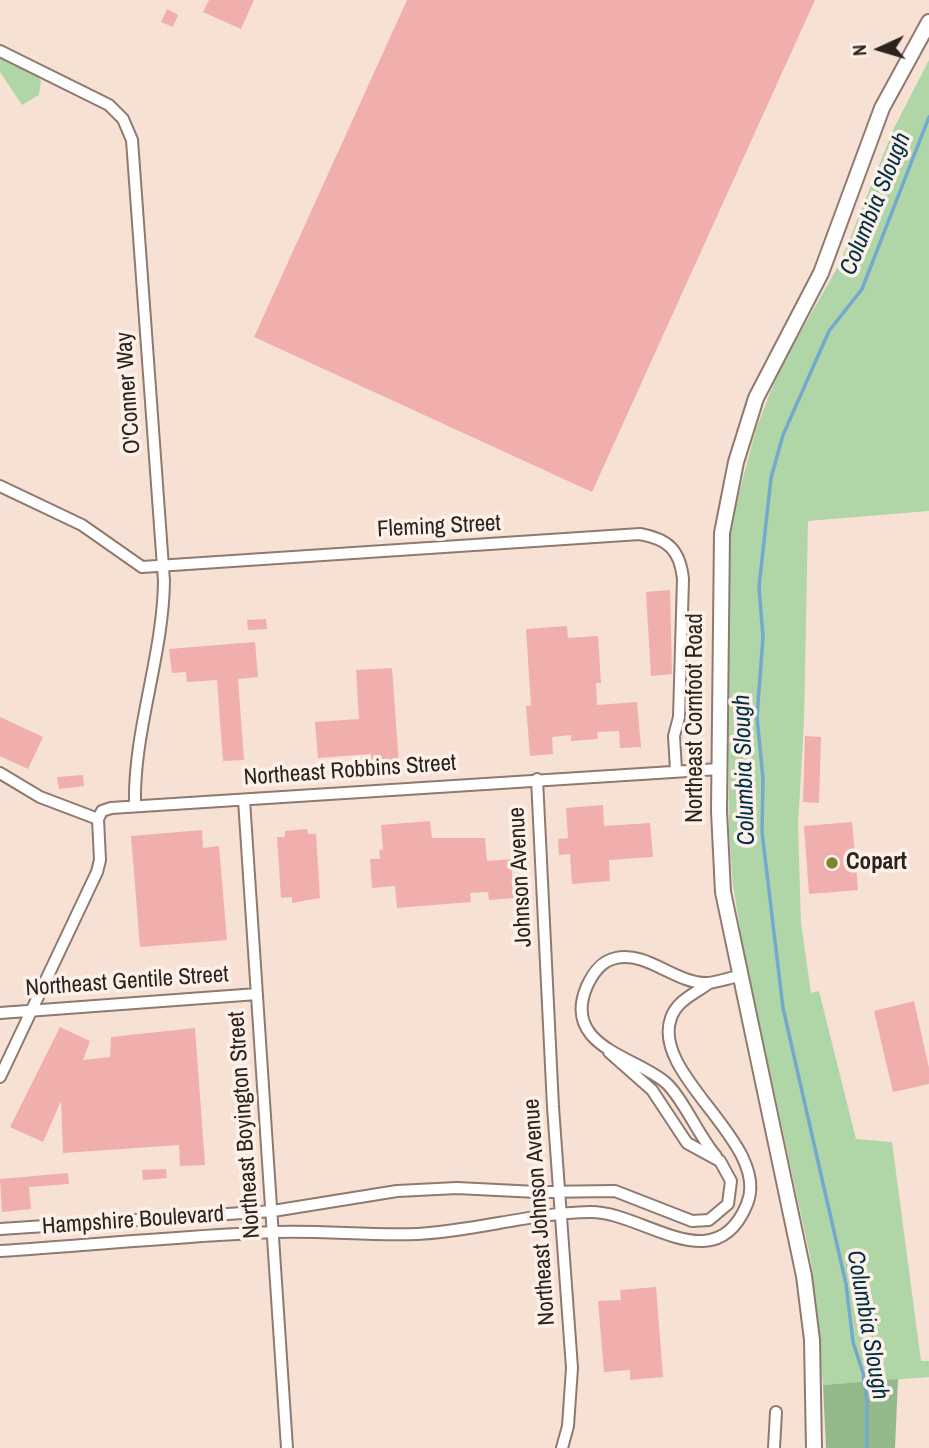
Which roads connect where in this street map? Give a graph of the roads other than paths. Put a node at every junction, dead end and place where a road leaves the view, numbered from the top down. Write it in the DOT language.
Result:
graph roads {
  1 [pos="929,22"];
  2 [pos="0,51"];
  3 [pos="0,486"];
  4 [pos="163,567"];
  5 [pos="719,769"];
  6 [pos="676,771"];
  7 [pos="0,773"];
  8 [pos="537,779"];
  9 [pos="244,800"];
  10 [pos="135,806"];
  11 [pos="98,820"];
  12 [pos="547,971"];
  13 [pos="739,976"];
  14 [pos="709,983"];
  15 [pos="257,993"];
  16 [pos="30,1011"];
  17 [pos="0,1013"];
  18 [pos="609,1052"];
  19 [pos="0,1077"];
  20 [pos="720,1161"];
  21 [pos="560,1192"];
  22 [pos="273,1211"];
  23 [pos="562,1213"];
  24 [pos="0,1229"];
  25 [pos="274,1232"];
  26 [pos="0,1251"];
  27 [pos="776,1412"];
  28 [pos="287,1448"];
  29 [pos="562,1448"];
  30 [pos="774,1448"];
  31 [pos="814,1448"];
  1 -- 5 [label="street, Northeast Cornfoot Road"];
  2 -- 4 [label="street, O'Conner Way"];
  3 -- 4 [label="street, Fleming Street"];
  4 -- 6 [label="street, Fleming Street"];
  4 -- 10 [label="street, O'Conner Way"];
  5 -- 6 [label="street, Northeast Robbins Street"];
  5 -- 13 [label="street, Northeast Cornfoot Road"];
  6 -- 8 [label="street, Northeast Robbins Street"];
  7 -- 11 [label="street"];
  8 -- 9 [label="street, Northeast Robbins Street"];
  8 -- 12 [label="street, Johnson Avenue"];
  9 -- 10 [label="street, Northeast Robbins Street"];
  9 -- 15 [label="street, Northeast Boyington Street"];
  10 -- 11 [label="street, Northeast Robbins Street"];
  11 -- 16 [label="street"];
  12 -- 21 [label="street, Northeast Johnson Avenue"];
  13 -- 14 [label="street"];
  13 -- 31 [label="street, Northeast Cornfoot Road"];
  14 -- 18 [label="street"];
  14 -- 23 [label="street, Hampshire Boulevard"];
  15 -- 16 [label="street, Northeast Gentile Street"];
  15 -- 22 [label="street, Northeast Boyington Street"];
  16 -- 17 [label="street, Northeast Gentile Street"];
  16 -- 19 [label="street"];
  18 -- 20 [label="street"];
  18 -- 20 [label="street"];
  20 -- 21 [label="street, Hampshire Boulevard"];
  21 -- 22 [label="street, Hampshire Boulevard"];
  21 -- 23 [label="street, Northeast Johnson Avenue"];
  22 -- 24 [label="street, Hampshire Boulevard"];
  22 -- 25 [label="street, Northeast Boyington Street"];
  23 -- 25 [label="street, Hampshire Boulevard"];
  23 -- 29 [label="street, Northeast Johnson Avenue"];
  25 -- 26 [label="street, Hampshire Boulevard"];
  25 -- 28 [label="street, Northeast Boyington Street"];
  27 -- 30 [label="street"];
}
